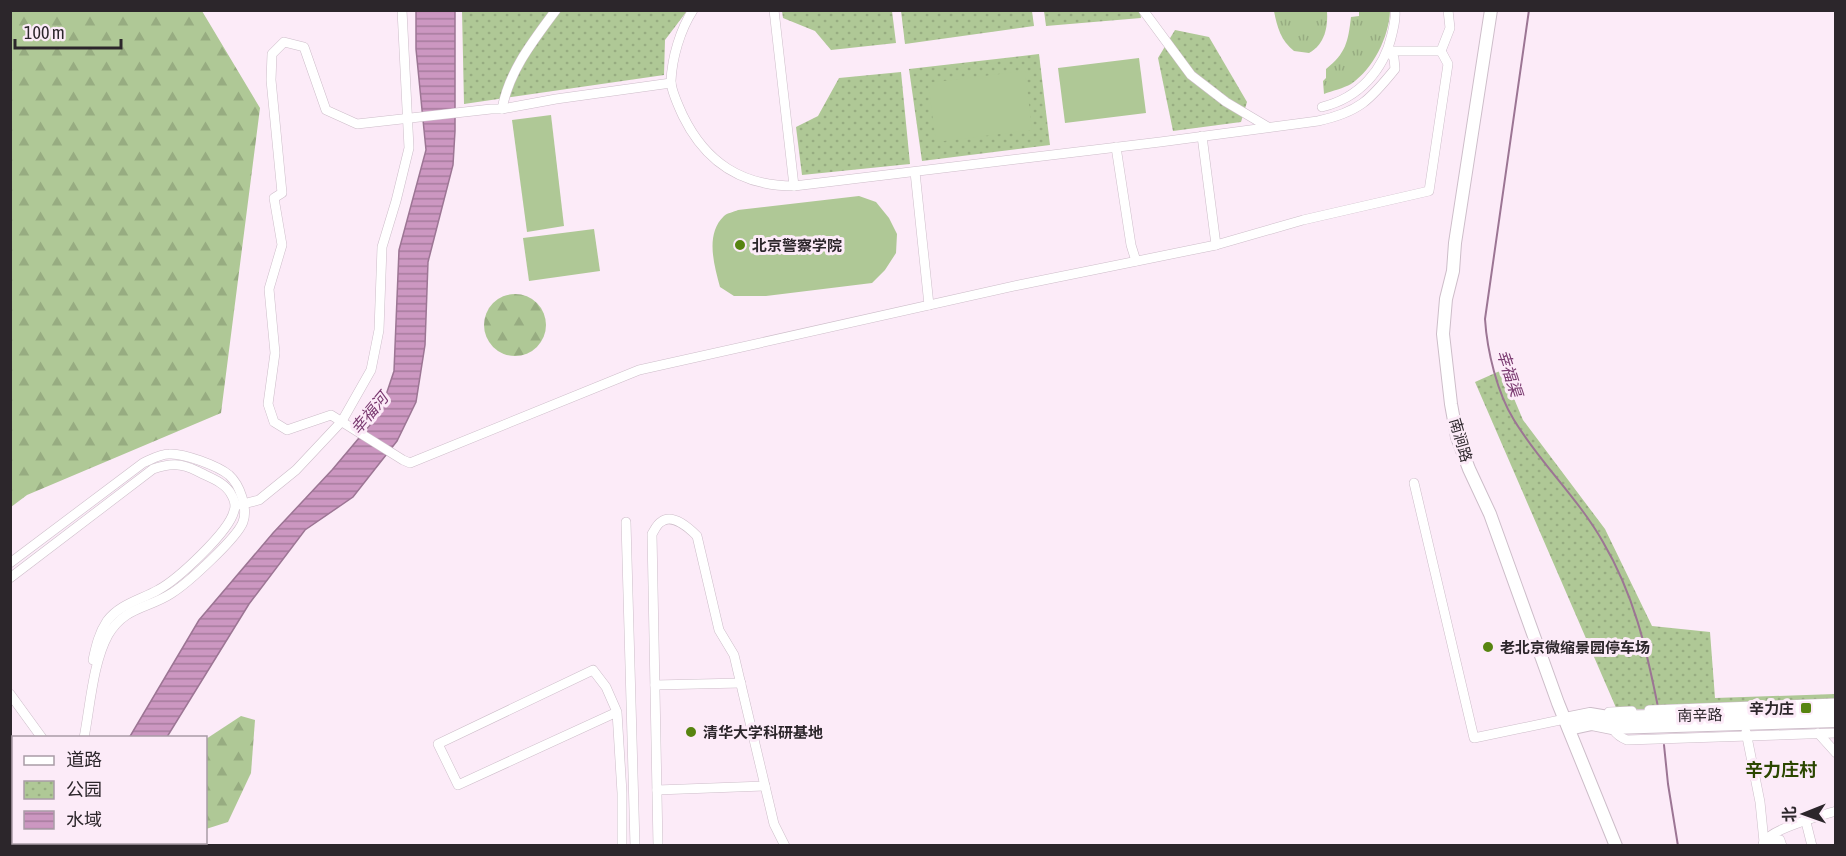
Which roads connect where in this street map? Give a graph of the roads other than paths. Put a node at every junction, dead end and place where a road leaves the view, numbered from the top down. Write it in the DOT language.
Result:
graph roads {
  1 [pos="402,10"];
  2 [pos="556,10"];
  3 [pos="693,10"];
  4 [pos="774,10"];
  5 [pos="1143,10"];
  6 [pos="1395,10"];
  7 [pos="1448,10"];
  8 [pos="1491,10"];
  9 [pos="1388,51"];
  10 [pos="1441,51"];
  11 [pos="671,83"];
  12 [pos="1322,107"];
  13 [pos="502,109"];
  14 [pos="412,118"];
  15 [pos="1268,127"];
  16 [pos="1202,136"];
  17 [pos="1116,147"];
  18 [pos="915,172"];
  19 [pos="794,186"];
  20 [pos="1216,245"];
  21 [pos="1136,261"];
  22 [pos="929,305"];
  23 [pos="346,423"];
  24 [pos="1414,483"];
  25 [pos="239,505"];
  26 [pos="626,522"];
  27 [pos="10,563"];
  28 [pos="10,578"];
  29 [pos="741,683"];
  30 [pos="655,685"];
  31 [pos="10,694"];
  32 [pos="10,702"];
  33 [pos="1836,704"];
  34 [pos="617,712"];
  35 [pos="1836,712"];
  36 [pos="1836,721"];
  37 [pos="1610,723"];
  38 [pos="1818,723"];
  39 [pos="1567,724"];
  40 [pos="1745,725"];
  41 [pos="1836,733"];
  42 [pos="36,736"];
  43 [pos="41,736"];
  44 [pos="79,736"];
  45 [pos="84,736"];
  46 [pos="1836,753"];
  47 [pos="765,786"];
  48 [pos="657,790"];
  49 [pos="1836,811"];
  50 [pos="1806,822"];
  51 [pos="1763,844"];
  52 [pos="622,846"];
  53 [pos="635,846"];
  54 [pos="658,846"];
  55 [pos="785,846"];
  56 [pos="1616,846"];
  57 [pos="1782,846"];
  58 [pos="1812,846"];
  1 -- 14 [label="street"];
  2 -- 13 [label="street"];
  3 -- 11 [label="street"];
  4 -- 19 [label="street"];
  5 -- 15 [label="street"];
  6 -- 9 [label="street"];
  7 -- 10 [label="street"];
  8 -- 39 [label="main road, 南涧路"];
  9 -- 10 [label="street"];
  9 -- 12 [label="street"];
  9 -- 15 [label="street"];
  10 -- 20 [label="street"];
  11 -- 13 [label="street"];
  11 -- 19 [label="street"];
  13 -- 14 [label="street"];
  14 -- 23 [label="street"];
  14 -- 23 [label="street"];
  15 -- 16 [label="street"];
  16 -- 17 [label="street"];
  16 -- 20 [label="street"];
  17 -- 18 [label="street"];
  17 -- 21 [label="street"];
  18 -- 19 [label="street"];
  18 -- 22 [label="street"];
  20 -- 21 [label="street"];
  21 -- 22 [label="street"];
  22 -- 23 [label="street"];
  23 -- 25 [label="street"];
  24 -- 39 [label="street"];
  25 -- 27 [label="street"];
  25 -- 28 [label="street"];
  25 -- 44 [label="street"];
  25 -- 45 [label="street"];
  26 -- 53 [label="street"];
  29 -- 30 [label="street"];
  29 -- 30 [label="street"];
  29 -- 47 [label="street"];
  30 -- 48 [label="street"];
  31 -- 43 [label="street"];
  32 -- 42 [label="street"];
  33 -- 37 [label="street"];
  34 -- 34 [label="street"];
  34 -- 52 [label="street"];
  35 -- 38 [label="main road, 南辛路"];
  36 -- 38 [label="main road, 南辛路"];
  37 -- 39 [label="main road, 南辛路"];
  37 -- 40 [label="main road, 南辛路"];
  38 -- 40 [label="main road, 南辛路"];
  38 -- 40 [label="main road, 南辛路"];
  38 -- 41 [label="street"];
  38 -- 46 [label="street"];
  39 -- 56 [label="main road, 南涧路"];
  40 -- 51 [label="street"];
  47 -- 48 [label="street"];
  47 -- 55 [label="street"];
  48 -- 54 [label="street"];
  49 -- 50 [label="street"];
  50 -- 51 [label="street"];
  50 -- 58 [label="street"];
  51 -- 57 [label="street"];
}
